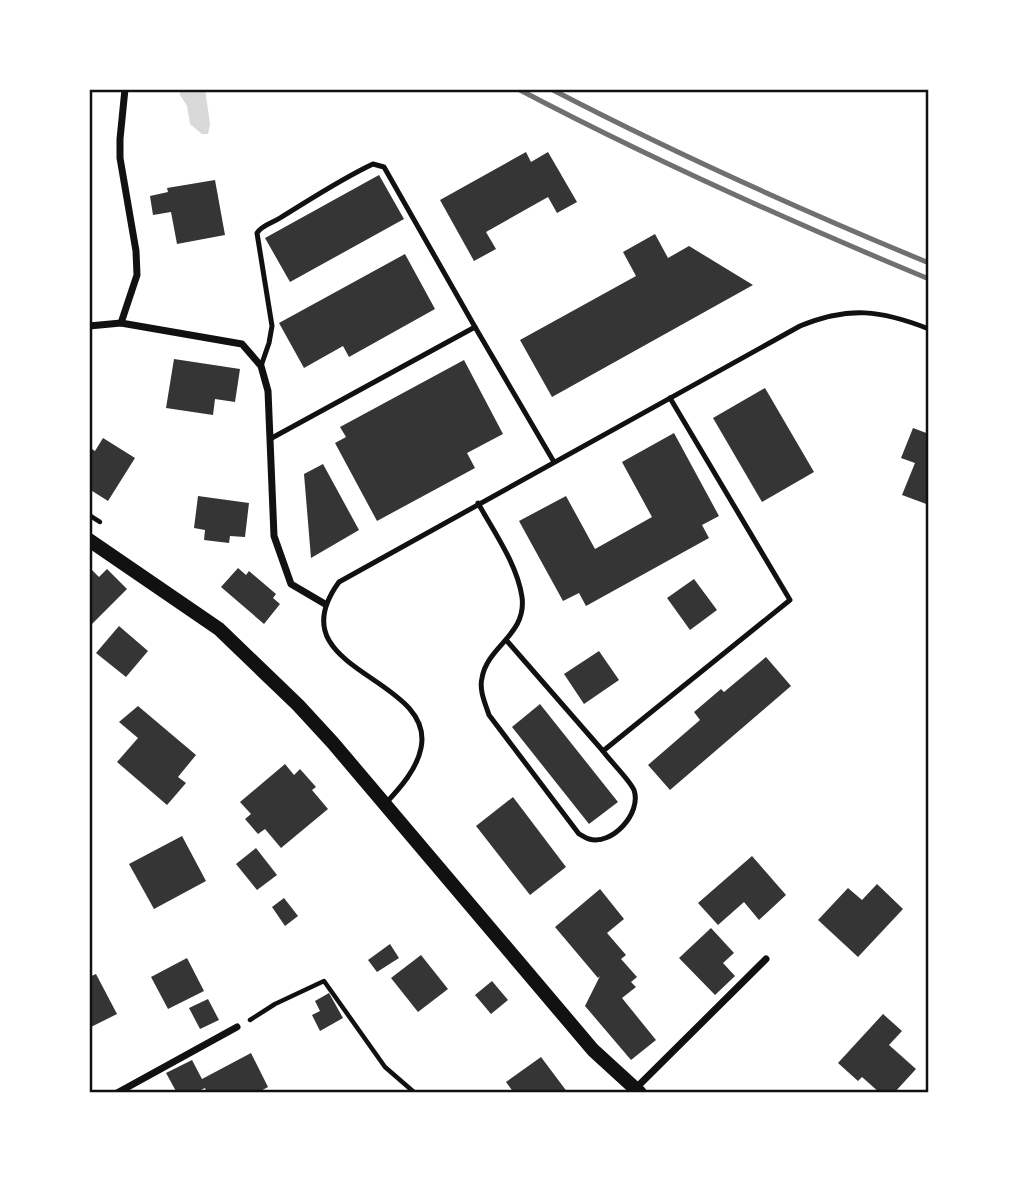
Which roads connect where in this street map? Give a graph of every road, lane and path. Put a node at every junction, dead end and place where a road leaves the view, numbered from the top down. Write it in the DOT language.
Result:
graph roads {
  1 [pos="125,89"];
  2 [pos="121,323"];
  3 [pos="89,326"];
  4 [pos="475,327"];
  5 [pos="929,329"];
  6 [pos="261,366"];
  7 [pos="670,398"];
  8 [pos="270,439"];
  9 [pos="554,462"];
  10 [pos="478,503"];
  11 [pos="89,540"];
  12 [pos="325,604"];
  13 [pos="507,641"];
  14 [pos="603,751"];
  15 [pos="384,805"];
  16 [pos="766,959"];
  17 [pos="237,1027"];
  18 [pos="637,1091"];
  19 [pos="117,1093"];
  20 [pos="415,1093"];
  1 -- 2 [label="street"];
  2 -- 3 [label="street"];
  2 -- 6 [label="street"];
  4 -- 6 [label="lane"];
  4 -- 8 [label="lane"];
  4 -- 9 [label="lane"];
  5 -- 7 [label="lane"];
  6 -- 8 [label="street"];
  7 -- 9 [label="lane"];
  7 -- 14 [label="lane"];
  8 -- 12 [label="street"];
  9 -- 10 [label="lane"];
  10 -- 12 [label="lane"];
  10 -- 13 [label="lane"];
  11 -- 15 [label="main road"];
  12 -- 15 [label="lane"];
  13 -- 14 [label="lane"];
  13 -- 14 [label="lane"];
  15 -- 18 [label="main road"];
  16 -- 18 [label="street"];
  17 -- 19 [label="street"];
  17 -- 20 [label="path"];
}
